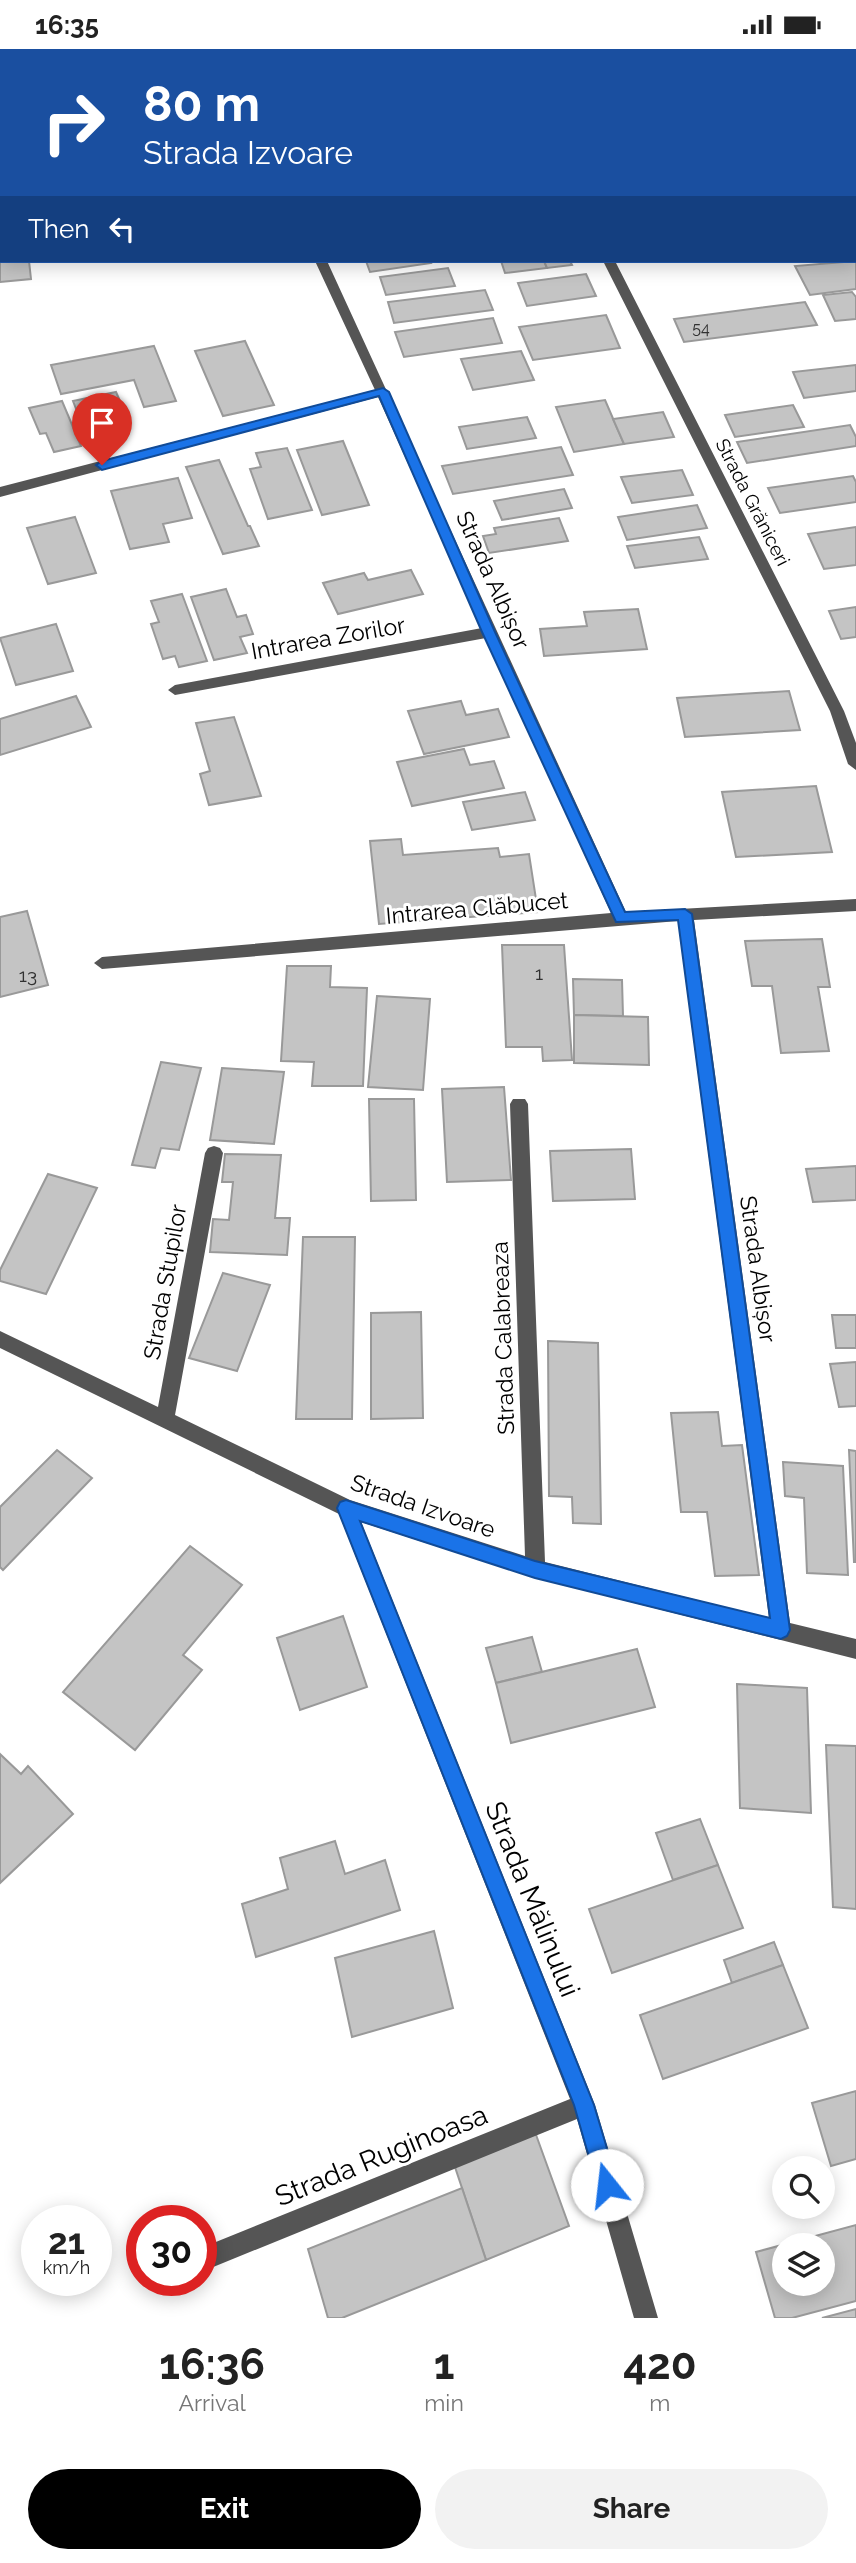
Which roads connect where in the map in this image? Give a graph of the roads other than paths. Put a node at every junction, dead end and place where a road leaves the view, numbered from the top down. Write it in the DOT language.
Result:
graph roads {
  1 [pos="322,263"];
  2 [pos="610,263"];
  3 [pos="383,392"];
  4 [pos="0,492"];
  5 [pos="489,632"];
  6 [pos="175,690"];
  7 [pos="856,764"];
  8 [pos="856,905"];
  9 [pos="685,914"];
  10 [pos="621,918"];
  11 [pos="102,963"];
  12 [pos="519,1104"];
  13 [pos="214,1153"];
  14 [pos="0,1339"];
  15 [pos="165,1420"];
  16 [pos="346,1508"];
  17 [pos="535,1569"];
  18 [pos="781,1630"];
  19 [pos="856,1649"];
  20 [pos="584,2105"];
  21 [pos="217,2254"];
  22 [pos="646,2318"];
  1 -- 3 [label="street, Strada Albișor"];
  2 -- 7 [label="street, Strada Grăniceri"];
  3 -- 4 [label="street"];
  3 -- 5 [label="street, Strada Albișor"];
  5 -- 6 [label="street, Intrarea Zorilor"];
  5 -- 10 [label="street, Strada Albișor"];
  8 -- 9 [label="street, Intrarea Clăbucet"];
  9 -- 10 [label="street, Intrarea Clăbucet"];
  9 -- 18 [label="street, Strada Albișor"];
  10 -- 11 [label="street, Intrarea Clăbucet"];
  12 -- 17 [label="street, Strada Calabreaza"];
  13 -- 15 [label="street, Strada Stupilor"];
  14 -- 15 [label="street, Strada Izvoare"];
  15 -- 16 [label="street, Strada Izvoare"];
  16 -- 17 [label="street, Strada Izvoare"];
  16 -- 20 [label="street, Strada Mălinului"];
  17 -- 18 [label="street, Strada Izvoare"];
  18 -- 19 [label="street, Strada Izvoare"];
  20 -- 21 [label="street, Strada Ruginoasa"];
  20 -- 22 [label="street, Strada Mălinului"];
}
